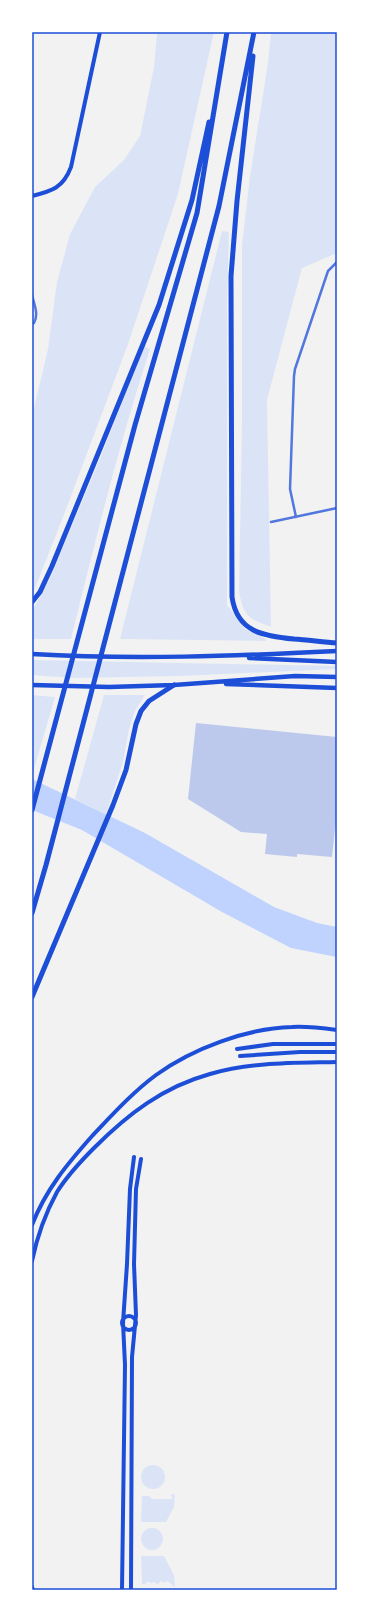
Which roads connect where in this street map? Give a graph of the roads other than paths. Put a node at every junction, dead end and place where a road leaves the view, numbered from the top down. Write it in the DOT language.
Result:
graph roads {
  1 [pos="100,32"];
  2 [pos="228,32"];
  3 [pos="255,32"];
  4 [pos="224,56"];
  5 [pos="32,196"];
  6 [pos="337,262"];
  7 [pos="32,295"];
  8 [pos="32,323"];
  9 [pos="337,508"];
  10 [pos="296,517"];
  11 [pos="271,522"];
  12 [pos="32,602"];
  13 [pos="337,643"];
  14 [pos="337,651"];
  15 [pos="32,654"];
  16 [pos="219,657"];
  17 [pos="337,662"];
  18 [pos="337,677"];
  19 [pos="208,683"];
  20 [pos="33,685"];
  21 [pos="174,685"];
  22 [pos="337,688"];
  23 [pos="32,810"];
  24 [pos="32,913"];
  25 [pos="32,997"];
  26 [pos="337,1030"];
  27 [pos="337,1044"];
  28 [pos="237,1049"];
  29 [pos="337,1052"];
  30 [pos="240,1056"];
  31 [pos="337,1062"];
  32 [pos="134,1157"];
  33 [pos="140,1159"];
  34 [pos="32,1225"];
  35 [pos="32,1260"];
  36 [pos="123,1323"];
  37 [pos="136,1324"];
  38 [pos="122,1590"];
  39 [pos="131,1590"];
  1 -- 5 [label="main road"];
  2 -- 4 [label="highway"];
  3 -- 13 [label="highway"];
  3 -- 24 [label="highway"];
  4 -- 12 [label="highway"];
  4 -- 23 [label="highway"];
  6 -- 10 [label="street"];
  7 -- 8 [label="street"];
  9 -- 10 [label="street"];
  10 -- 11 [label="street"];
  14 -- 16 [label="highway"];
  15 -- 16 [label="highway"];
  16 -- 17 [label="highway"];
  18 -- 19 [label="highway"];
  19 -- 21 [label="highway"];
  19 -- 22 [label="highway"];
  20 -- 21 [label="highway"];
  21 -- 25 [label="highway"];
  26 -- 34 [label="main road"];
  27 -- 28 [label="main road"];
  29 -- 30 [label="main road"];
  31 -- 35 [label="main road"];
  32 -- 36 [label="main road"];
  33 -- 37 [label="main road"];
  36 -- 37 [label="main road"];
  36 -- 37 [label="main road"];
  36 -- 38 [label="main road"];
  37 -- 39 [label="main road"];
}
